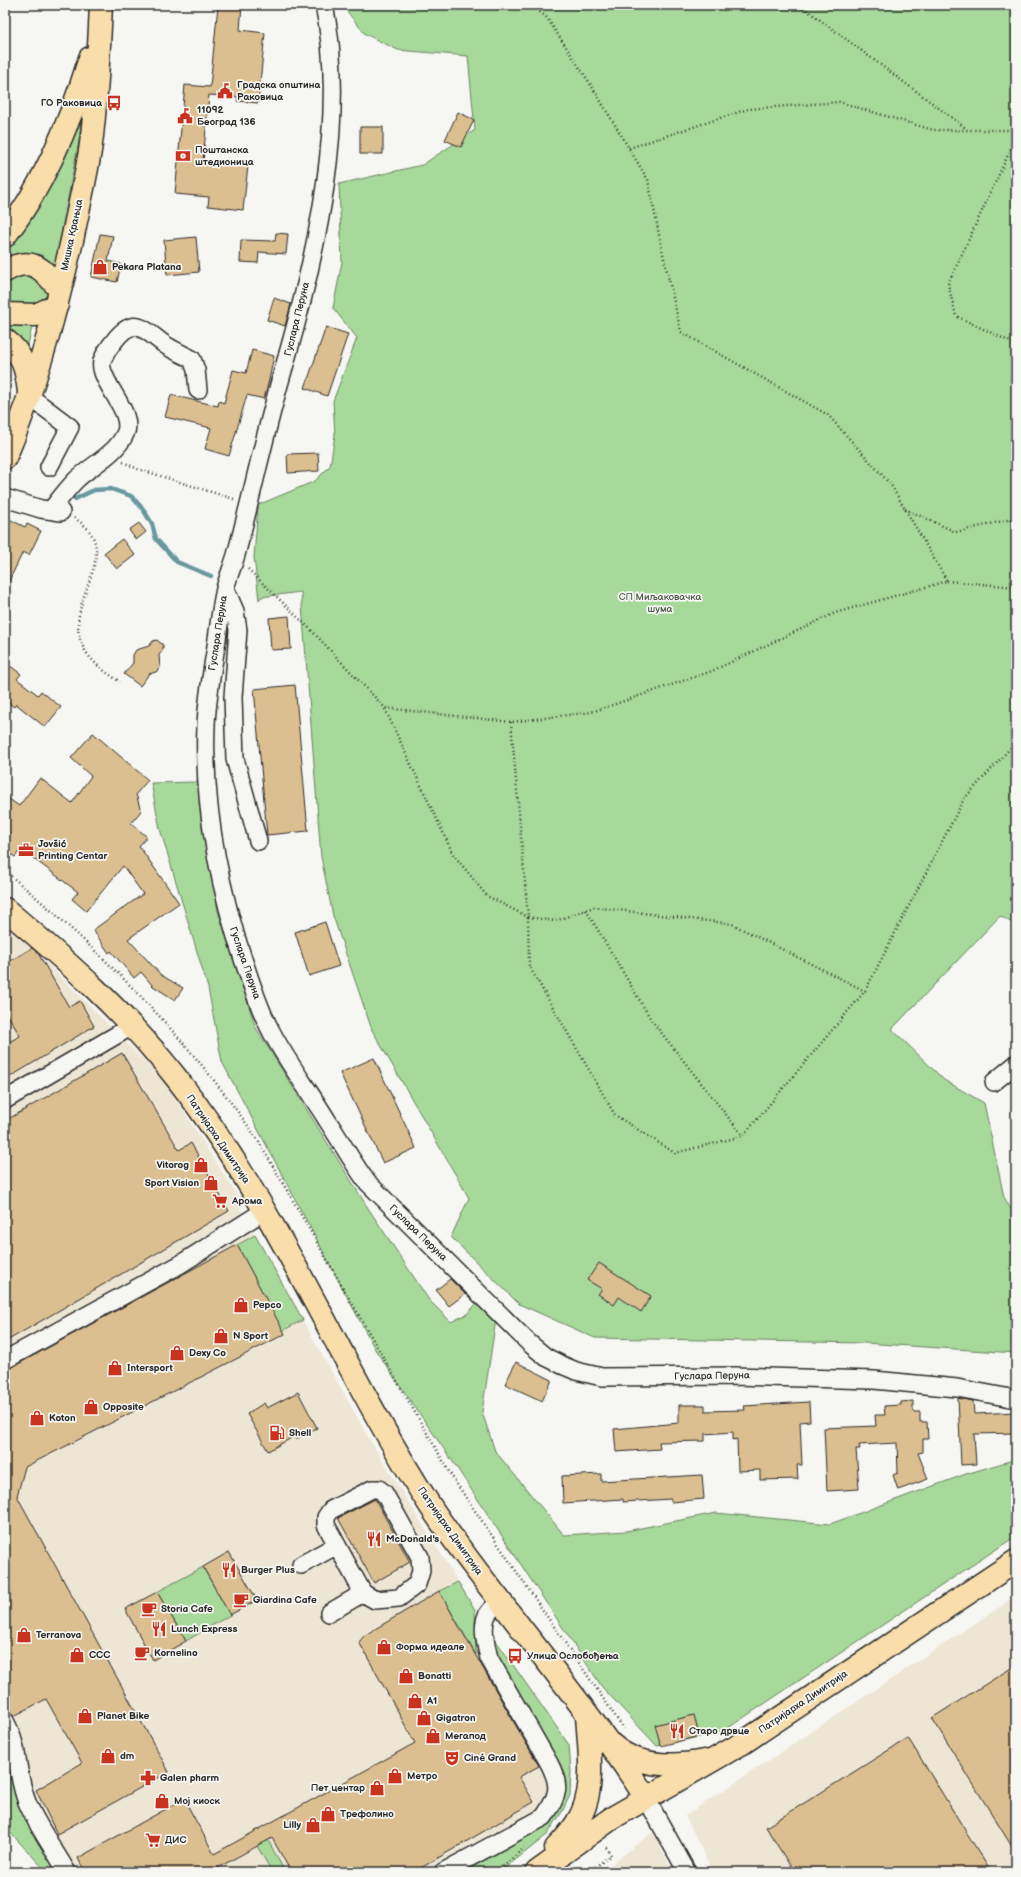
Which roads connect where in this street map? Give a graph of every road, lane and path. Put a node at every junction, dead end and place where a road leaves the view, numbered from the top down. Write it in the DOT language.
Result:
graph roads {
  1 [pos="324,5"];
  2 [pos="532,5"];
  3 [pos="800,5"];
  4 [pos="101,12"];
  5 [pos="968,130"];
  6 [pos="1016,130"];
  7 [pos="1016,138"];
  8 [pos="629,148"];
  9 [pos="5,236"];
  10 [pos="5,271"];
  11 [pos="58,297"];
  12 [pos="5,314"];
  13 [pos="5,340"];
  14 [pos="1016,353"];
  15 [pos="198,390"];
  16 [pos="29,396"];
  17 [pos="5,458"];
  18 [pos="49,467"];
  19 [pos="138,469"];
  20 [pos="5,498"];
  21 [pos="247,504"];
  22 [pos="905,508"];
  23 [pos="57,511"];
  24 [pos="1016,518"];
  25 [pos="236,556"];
  26 [pos="947,581"];
  27 [pos="1016,587"];
  28 [pos="225,588"];
  29 [pos="120,682"];
  30 [pos="385,708"];
  31 [pos="511,722"];
  32 [pos="1016,742"];
  33 [pos="258,841"];
  34 [pos="5,871"];
  35 [pos="5,909"];
  36 [pos="586,910"];
  37 [pos="528,917"];
  38 [pos="865,991"];
  39 [pos="132,1026"];
  40 [pos="1016,1064"];
  41 [pos="994,1082"];
  42 [pos="5,1100"];
  43 [pos="742,1136"];
  44 [pos="264,1211"];
  45 [pos="5,1360"];
  46 [pos="1016,1399"];
  47 [pos="337,1545"];
  48 [pos="1016,1561"];
  49 [pos="301,1565"];
  50 [pos="362,1593"];
  51 [pos="501,1601"];
  52 [pos="329,1613"];
  53 [pos="587,1715"];
  54 [pos="5,1721"];
  55 [pos="628,1735"];
  56 [pos="606,1739"];
  57 [pos="717,1759"];
  58 [pos="646,1798"];
  59 [pos="603,1844"];
  60 [pos="67,1872"];
  61 [pos="442,1872"];
  62 [pos="537,1872"];
  63 [pos="589,1872"];
  64 [pos="687,1872"];
  1 -- 21 [label="street, Гуслара Перуна"];
  2 -- 8 [label="path"];
  3 -- 5 [label="path"];
  4 -- 9 [label="main road"];
  4 -- 11 [label="main road, Мишка Крањца"];
  5 -- 6 [label="path"];
  5 -- 8 [label="path"];
  7 -- 14 [label="path"];
  8 -- 22 [label="path"];
  10 -- 11 [label="main road"];
  11 -- 12 [label="main road"];
  11 -- 16 [label="main road, Мишка Крањца"];
  13 -- 16 [label="main road"];
  15 -- 23 [label="street"];
  16 -- 17 [label="main road, Мишка Крањца"];
  16 -- 18 [label="street"];
  19 -- 21 [label="path"];
  20 -- 23 [label="street"];
  21 -- 25 [label="street, Гуслара Перуна"];
  22 -- 24 [label="path"];
  22 -- 26 [label="path"];
  23 -- 29 [label="path"];
  25 -- 28 [label="street, Гуслара Перуна"];
  25 -- 30 [label="path"];
  26 -- 27 [label="path"];
  26 -- 31 [label="path"];
  28 -- 33 [label="street"];
  28 -- 46 [label="street, Гуслара Перуна"];
  30 -- 31 [label="path"];
  30 -- 37 [label="path"];
  31 -- 37 [label="path"];
  32 -- 38 [label="path"];
  34 -- 55 [label="path"];
  35 -- 39 [label="main road, Патријарха Димитрија"];
  36 -- 37 [label="path"];
  36 -- 38 [label="path"];
  36 -- 43 [label="path"];
  37 -- 43 [label="path"];
  38 -- 43 [label="path"];
  39 -- 42 [label="street"];
  39 -- 44 [label="main road, Патријарха Димитрија"];
  40 -- 41 [label="street"];
  44 -- 45 [label="street"];
  44 -- 51 [label="main road, Патријарха Димитрија"];
  47 -- 49 [label="street"];
  47 -- 50 [label="street"];
  47 -- 50 [label="street"];
  48 -- 57 [label="main road, Патријарха Димитрија"];
  50 -- 52 [label="street"];
  51 -- 53 [label="main road, Патријарха Димитрија"];
  51 -- 61 [label="street"];
  53 -- 56 [label="main road, Патријарха Димитрија"];
  53 -- 62 [label="main road"];
  54 -- 60 [label="street"];
  56 -- 57 [label="main road"];
  56 -- 58 [label="main road, Патријарха Димитрија"];
  57 -- 58 [label="main road, Патријарха Димитрија"];
  58 -- 62 [label="main road"];
  58 -- 64 [label="street"];
  59 -- 63 [label="path"];
}
